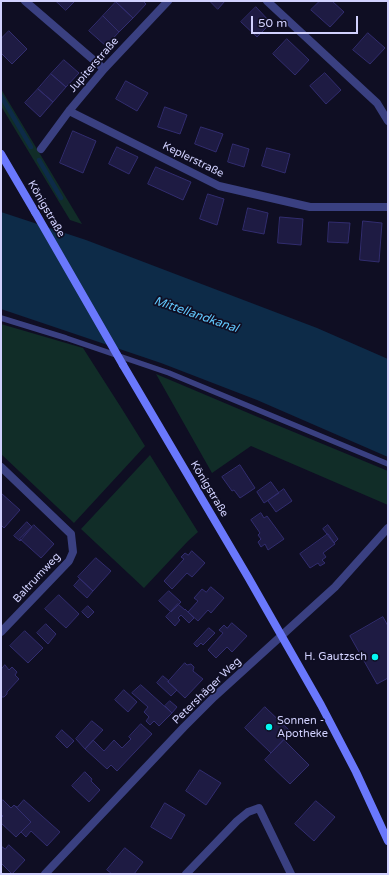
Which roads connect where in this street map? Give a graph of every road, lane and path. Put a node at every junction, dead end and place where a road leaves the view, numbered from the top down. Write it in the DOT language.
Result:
graph roads {
  1 [pos="25,1"];
  2 [pos="168,1"];
  3 [pos="267,1"];
  4 [pos="104,69"];
  5 [pos="69,111"];
  6 [pos="388,121"];
  7 [pos="41,148"];
  8 [pos="1,154"];
  9 [pos="388,208"];
  10 [pos="1,318"];
  11 [pos="388,464"];
  12 [pos="1,467"];
  13 [pos="388,528"];
  14 [pos="1,632"];
  15 [pos="282,636"];
  16 [pos="388,841"];
  17 [pos="45,874"];
  18 [pos="186,874"];
  19 [pos="292,874"];
  1 -- 4 [label="street"];
  2 -- 4 [label="street, Jupiterstraße"];
  3 -- 6 [label="street"];
  4 -- 5 [label="street, Jupiterstraße"];
  5 -- 7 [label="street, Jupiterstraße"];
  5 -- 9 [label="street, Keplerstraße"];
  8 -- 15 [label="main road, Königstraße, bridge"];
  10 -- 11 [label="lane"];
  12 -- 14 [label="street, Baltrumweg"];
  13 -- 15 [label="street, Petershäger Weg"];
  15 -- 16 [label="main road, Königstraße"];
  15 -- 17 [label="street, Petershäger Weg"];
  18 -- 19 [label="street"];
}
